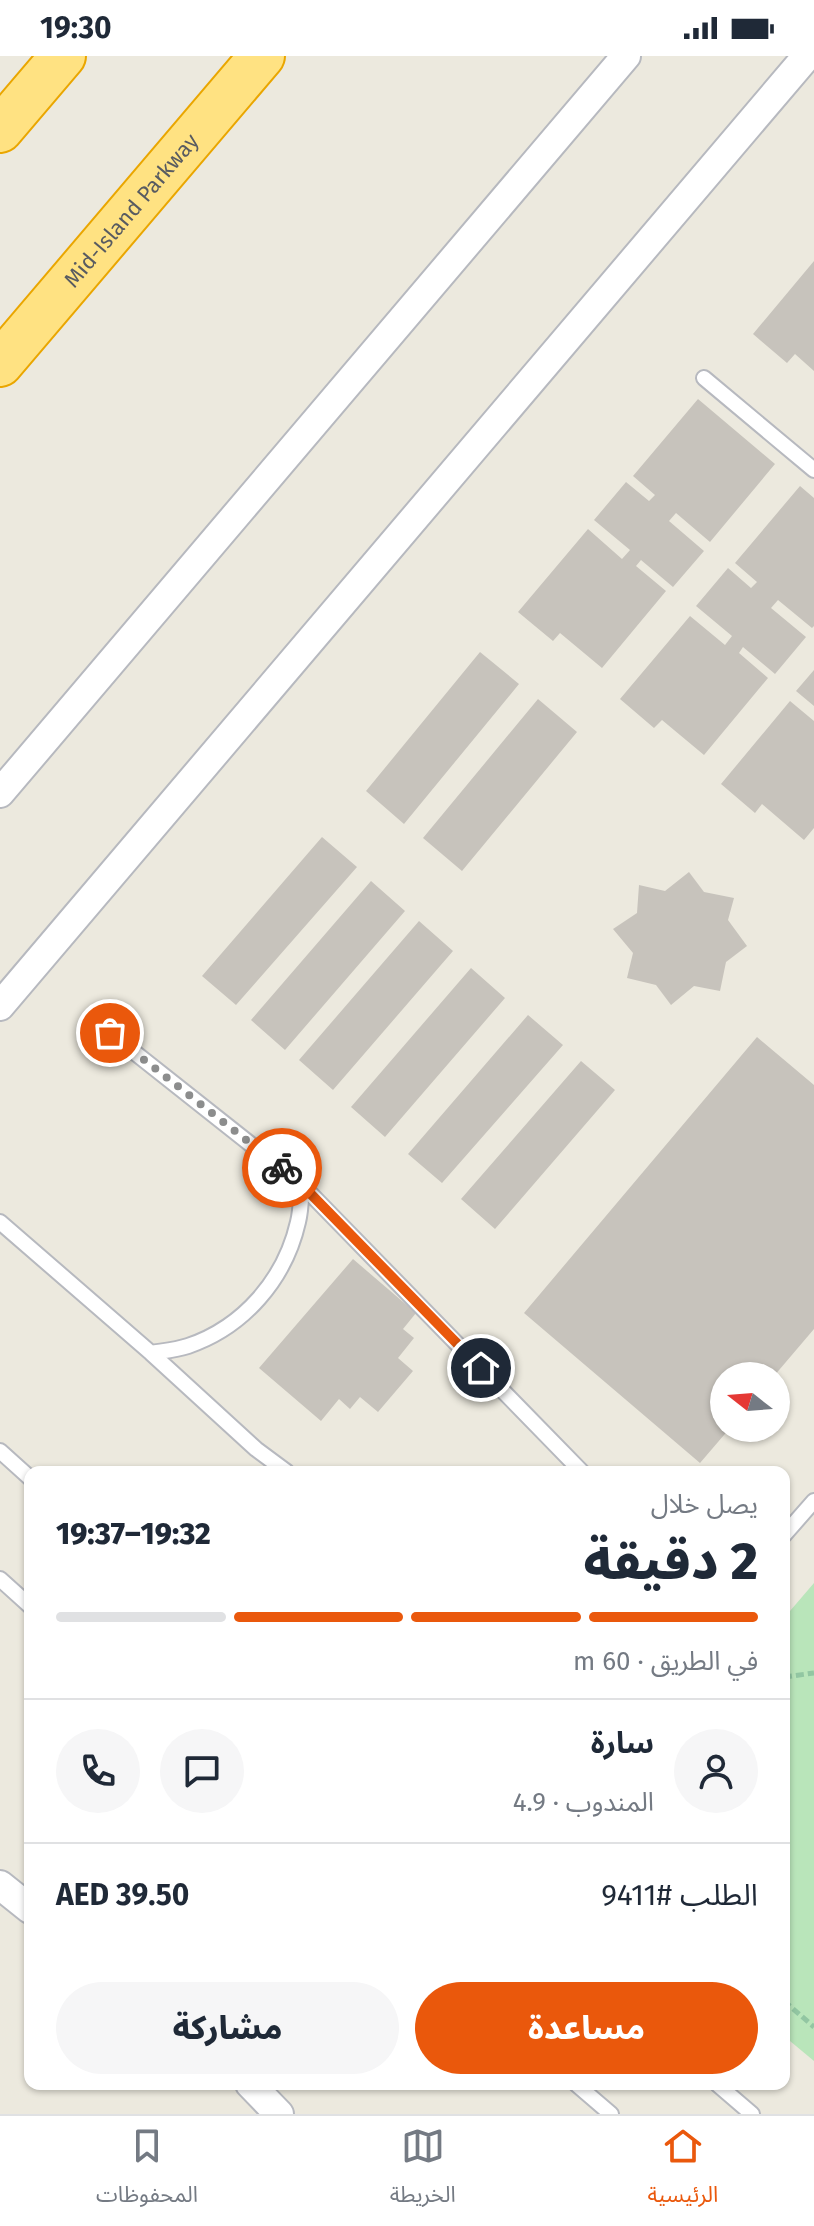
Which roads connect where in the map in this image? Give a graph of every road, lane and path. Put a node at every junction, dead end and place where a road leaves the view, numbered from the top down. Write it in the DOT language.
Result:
graph roads {
  1 [pos="63,56"];
  2 [pos="262,56"];
  3 [pos="626,56"];
  4 [pos="807,56"];
  5 [pos="0,130"];
  6 [pos="0,364"];
  7 [pos="704,378"];
  8 [pos="814,470"];
  9 [pos="0,793"];
  10 [pos="0,1006"];
  11 [pos="110,1033"];
  12 [pos="302,1185"];
  13 [pos="0,1222"];
  14 [pos="151,1353"];
  15 [pos="0,1451"];
  16 [pos="279,1466"];
  17 [pos="576,1466"];
  18 [pos="24,1473"];
  19 [pos="814,1501"];
  20 [pos="790,1528"];
  21 [pos="0,1579"];
  22 [pos="24,1601"];
  23 [pos="814,1673"];
  24 [pos="790,1676"];
  25 [pos="0,1885"];
  26 [pos="24,1904"];
  27 [pos="790,2006"];
  28 [pos="814,2027"];
  29 [pos="256,2090"];
  30 [pos="583,2090"];
  31 [pos="724,2090"];
  32 [pos="279,2114"];
  33 [pos="611,2114"];
  34 [pos="752,2114"];
  1 -- 5 [label="highway"];
  2 -- 6 [label="highway, Mid-Island Parkway"];
  3 -- 9 [label="street"];
  4 -- 10 [label="street"];
  7 -- 8 [label="lane"];
  11 -- 12 [label="lane"];
  12 -- 14 [label="lane"];
  12 -- 17 [label="lane"];
  13 -- 14 [label="lane"];
  14 -- 16 [label="lane"];
  15 -- 18 [label="lane"];
  19 -- 20 [label="lane"];
  21 -- 22 [label="lane"];
  23 -- 24 [label="path"];
  25 -- 26 [label="street"];
  27 -- 28 [label="path"];
  29 -- 32 [label="street"];
  30 -- 33 [label="lane"];
  31 -- 34 [label="lane"];
}
